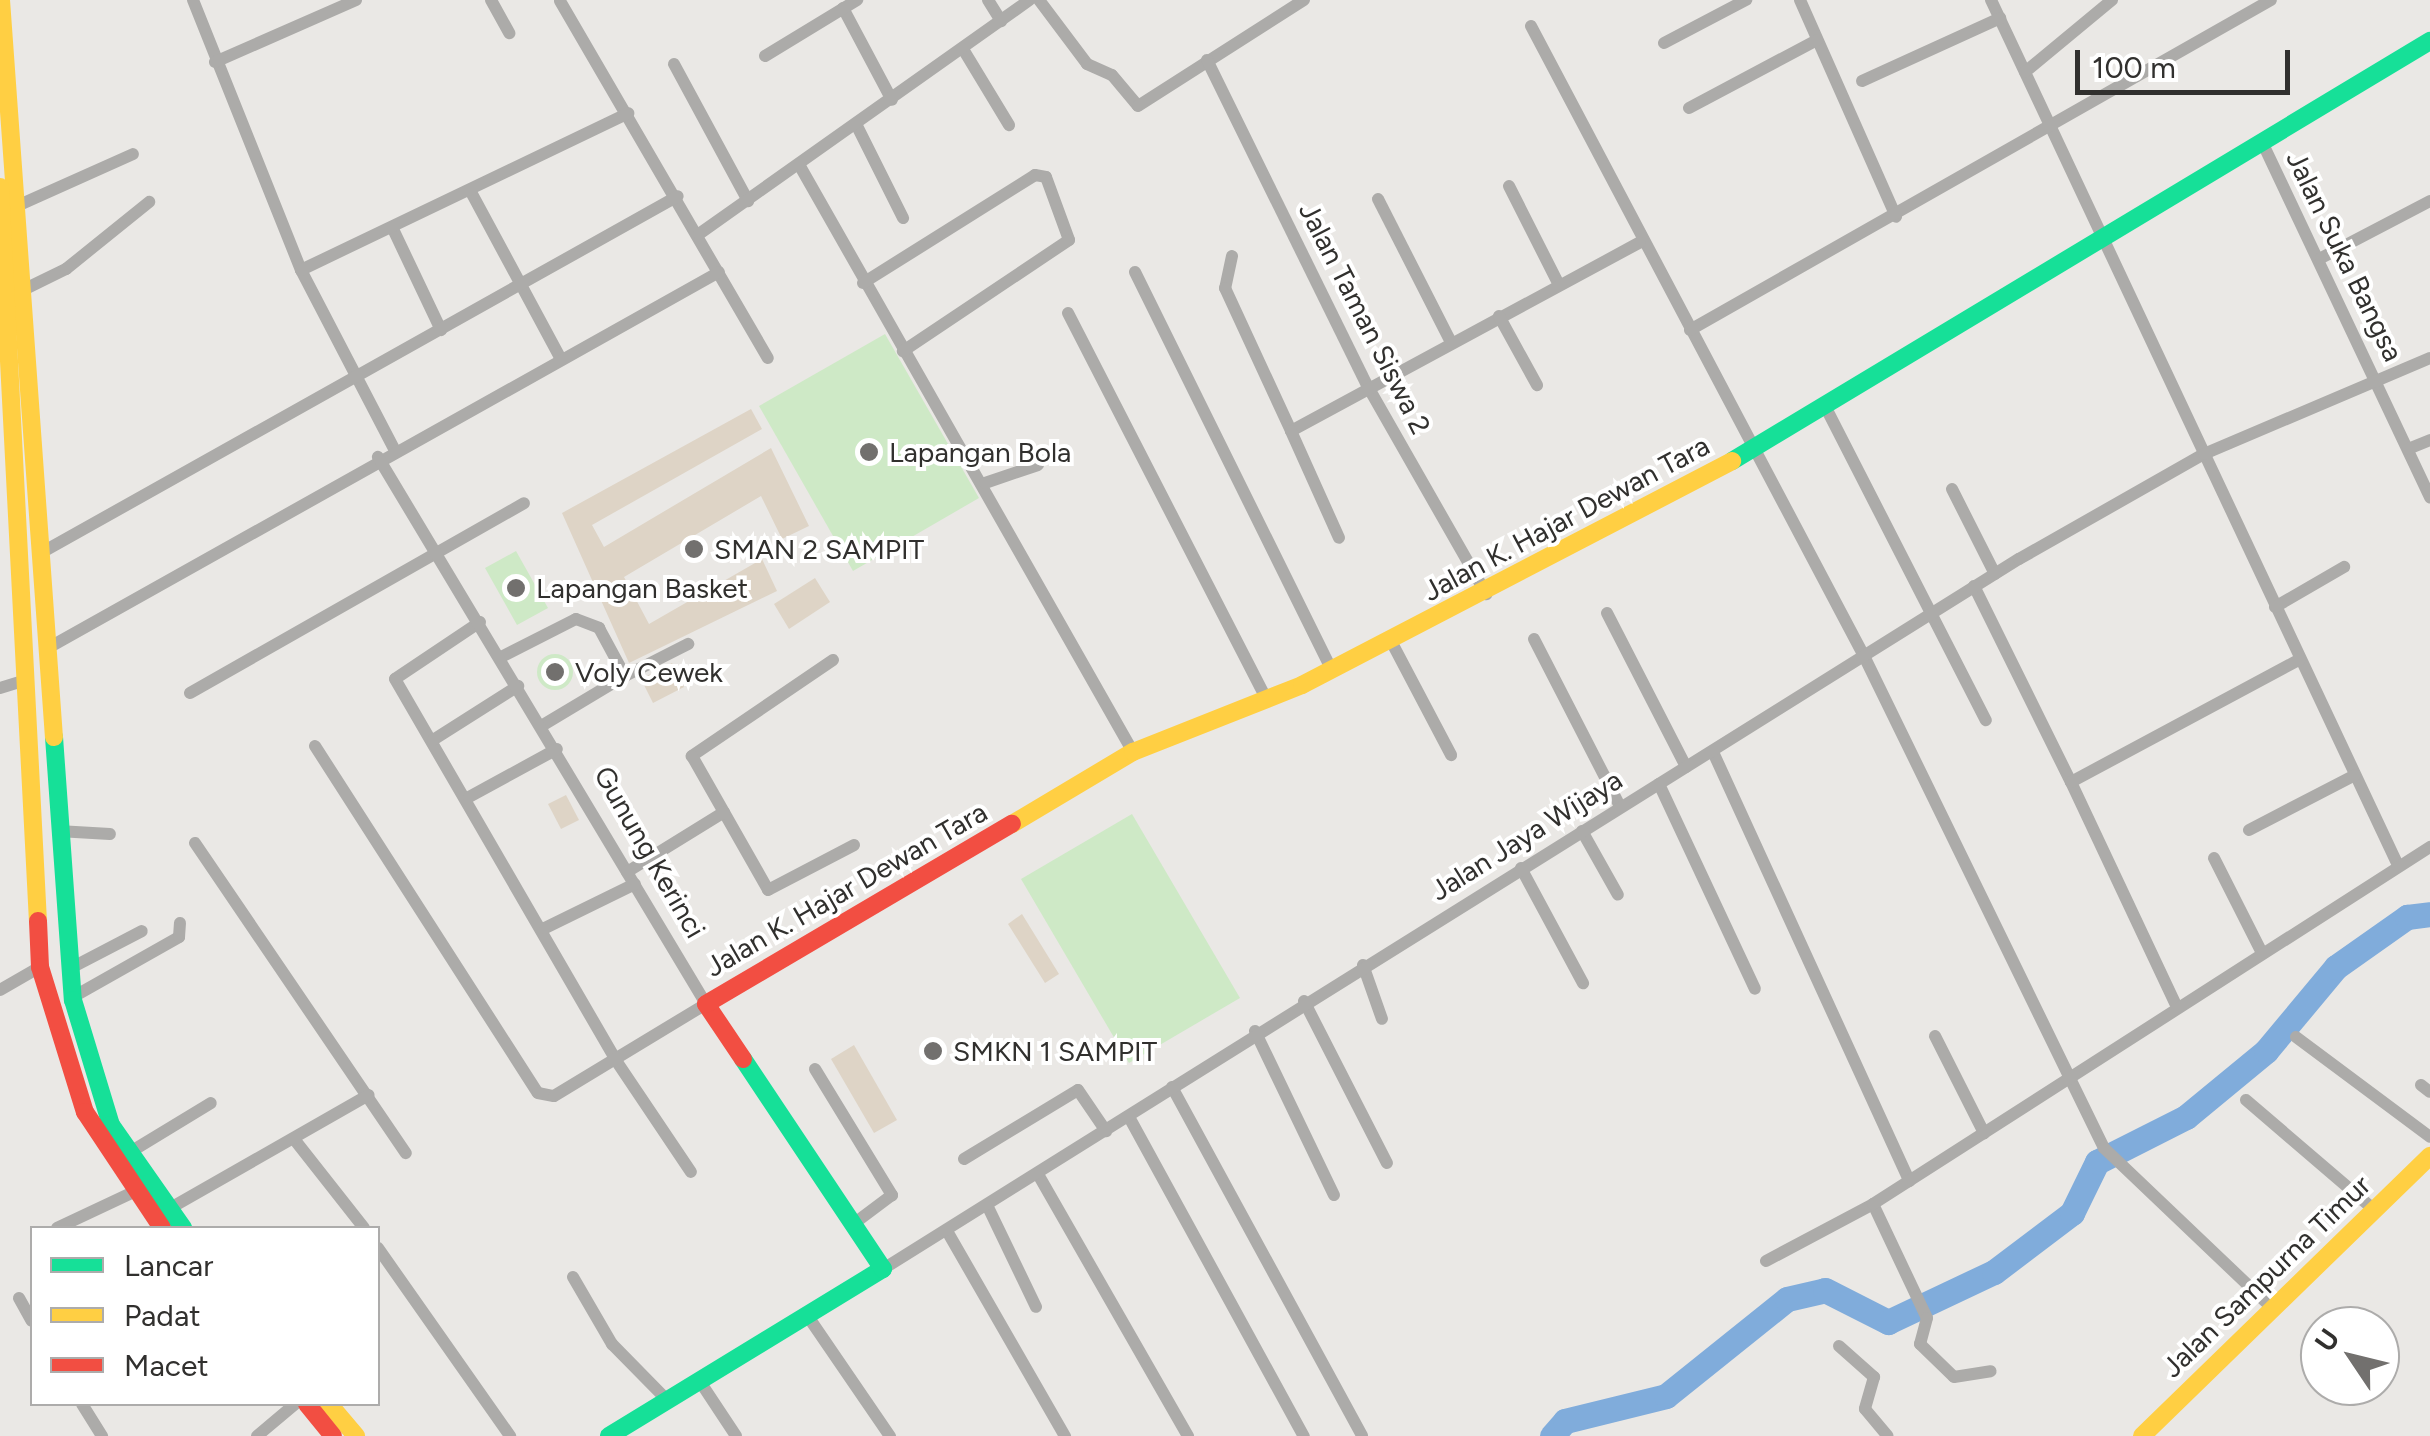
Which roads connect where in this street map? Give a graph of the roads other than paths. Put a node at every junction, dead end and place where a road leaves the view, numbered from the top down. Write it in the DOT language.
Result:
graph roads {
  1 [pos="1,0"];
  2 [pos="193,0"];
  3 [pos="356,0"];
  4 [pos="491,0"];
  5 [pos="856,0"];
  6 [pos="988,0"];
  7 [pos="1030,0"];
  8 [pos="1039,0"];
  9 [pos="1304,0"];
  10 [pos="1746,0"];
  11 [pos="1800,0"];
  12 [pos="1991,0"];
  13 [pos="2112,0"];
  14 [pos="2271,0"];
  15 [pos="560,1"];
  16 [pos="843,8"];
  17 [pos="2000,18"];
  18 [pos="1000,21"];
  19 [pos="1531,26"];
  20 [pos="509,33"];
  21 [pos="1818,40"];
  22 [pos="1664,43"];
  23 [pos="2428,47"];
  24 [pos="962,49"];
  25 [pos="765,56"];
  26 [pos="1207,60"];
  27 [pos="215,62"];
  28 [pos="674,64"];
  29 [pos="2025,72"];
  30 [pos="1862,81"];
  31 [pos="892,100"];
  32 [pos="1689,108"];
  33 [pos="628,113"];
  34 [pos="1009,125"];
  35 [pos="857,126"];
  36 [pos="2053,131"];
  37 [pos="2264,144"];
  38 [pos="133,154"];
  39 [pos="800,168"];
  40 [pos="1509,186"];
  41 [pos="0,187"];
  42 [pos="471,192"];
  43 [pos="678,196"];
  44 [pos="1378,199"];
  45 [pos="748,201"];
  46 [pos="2430,201"];
  47 [pos="149,202"];
  48 [pos="17,206"];
  49 [pos="1896,217"];
  50 [pos="903,218"];
  51 [pos="393,230"];
  52 [pos="699,234"];
  53 [pos="1639,243"];
  54 [pos="2107,243"];
  55 [pos="1232,256"];
  56 [pos="2321,258"];
  57 [pos="300,270"];
  58 [pos="720,272"];
  59 [pos="1135,272"];
  60 [pos="863,283"];
  61 [pos="1559,285"];
  62 [pos="521,286"];
  63 [pos="23,290"];
  64 [pos="1068,313"];
  65 [pos="1500,316"];
  66 [pos="442,330"];
  67 [pos="1690,330"];
  68 [pos="18,340"];
  69 [pos="1451,342"];
  70 [pos="904,351"];
  71 [pos="768,358"];
  72 [pos="2430,358"];
  73 [pos="562,359"];
  74 [pos="350,379"];
  75 [pos="2378,380"];
  76 [pos="6,384"];
  77 [pos="1367,385"];
  78 [pos="1536,385"];
  79 [pos="1825,406"];
  80 [pos="1291,431"];
  81 [pos="2430,440"];
  82 [pos="1754,448"];
  83 [pos="394,449"];
  84 [pos="2408,450"];
  85 [pos="2204,454"];
  86 [pos="378,457"];
  87 [pos="1038,465"];
  88 [pos="985,483"];
  89 [pos="1952,489"];
  90 [pos="2430,498"];
  91 [pos="524,503"];
  92 [pos="1339,538"];
  93 [pos="42,554"];
  94 [pos="436,554"];
  95 [pos="19,560"];
  96 [pos="2344,568"];
  97 [pos="1994,574"];
  98 [pos="1974,586"];
  99 [pos="1486,594"];
  100 [pos="2275,606"];
  101 [pos="1936,610"];
  102 [pos="1608,613"];
  103 [pos="480,622"];
  104 [pos="1534,639"];
  105 [pos="1391,641"];
  106 [pos="688,644"];
  107 [pos="48,648"];
  108 [pos="1864,656"];
  109 [pos="501,657"];
  110 [pos="2300,659"];
  111 [pos="834,660"];
  112 [pos="1332,671"];
  113 [pos="626,676"];
  114 [pos="27,680"];
  115 [pos="518,686"];
  116 [pos="0,688"];
  117 [pos="190,693"];
  118 [pos="1267,701"];
  119 [pos="1986,720"];
  120 [pos="543,725"];
  121 [pos="433,740"];
  122 [pos="315,746"];
  123 [pos="557,749"];
  124 [pos="1133,752"];
  125 [pos="1713,752"];
  126 [pos="1451,755"];
  127 [pos="1686,767"];
  128 [pos="2355,775"];
  129 [pos="2070,782"];
  130 [pos="1659,784"];
  131 [pos="470,797"];
  132 [pos="1620,806"];
  133 [pos="724,812"];
  134 [pos="2249,830"];
  135 [pos="58,831"];
  136 [pos="1582,831"];
  137 [pos="110,834"];
  138 [pos="194,843"];
  139 [pos="854,845"];
  140 [pos="2430,847"];
  141 [pos="2214,858"];
  142 [pos="2397,863"];
  143 [pos="1521,868"];
  144 [pos="631,878"];
  145 [pos="1618,895"];
  146 [pos="180,923"];
  147 [pos="545,928"];
  148 [pos="142,931"];
  149 [pos="2260,950"];
  150 [pos="1363,965"];
  151 [pos="40,967"];
  152 [pos="69,969"];
  153 [pos="1583,983"];
  154 [pos="1754,989"];
  155 [pos="0,990"];
  156 [pos="73,996"];
  157 [pos="1304,1001"];
  158 [pos="2174,1002"];
  159 [pos="706,1004"];
  160 [pos="1382,1019"];
  161 [pos="1255,1032"];
  162 [pos="1935,1036"];
  163 [pos="2296,1036"];
  164 [pos="615,1059"];
  165 [pos="816,1069"];
  166 [pos="2068,1075"];
  167 [pos="1172,1088"];
  168 [pos="369,1095"];
  169 [pos="2246,1100"];
  170 [pos="211,1103"];
  171 [pos="1129,1117"];
  172 [pos="1106,1130"];
  173 [pos="1984,1133"];
  174 [pos="2430,1136"];
  175 [pos="294,1139"];
  176 [pos="127,1154"];
  177 [pos="406,1154"];
  178 [pos="2430,1156"];
  179 [pos="964,1158"];
  180 [pos="1387,1163"];
  181 [pos="691,1172"];
  182 [pos="1039,1176"];
  183 [pos="1909,1181"];
  184 [pos="140,1189"];
  185 [pos="1334,1195"];
  186 [pos="1873,1204"];
  187 [pos="988,1206"];
  188 [pos="2373,1210"];
  189 [pos="165,1219"];
  190 [pos="852,1225"];
  191 [pos="62,1226"];
  192 [pos="362,1226"];
  193 [pos="947,1232"];
  194 [pos="380,1251"];
  195 [pos="1766,1261"];
  196 [pos="882,1269"];
  197 [pos="573,1277"];
  198 [pos="19,1298"];
  199 [pos="1036,1307"];
  200 [pos="2272,1308"];
  201 [pos="807,1316"];
  202 [pos="30,1317"];
  203 [pos="1839,1346"];
  204 [pos="1990,1372"];
  205 [pos="699,1380"];
  206 [pos="667,1400"];
  207 [pos="83,1406"];
  208 [pos="294,1406"];
  209 [pos="309,1406"];
  210 [pos="331,1406"];
  211 [pos="631,1430"];
  212 [pos="102,1436"];
  213 [pos="256,1436"];
  214 [pos="333,1436"];
  215 [pos="356,1436"];
  216 [pos="510,1436"];
  217 [pos="609,1436"];
  218 [pos="736,1436"];
  219 [pos="890,1436"];
  220 [pos="1066,1436"];
  221 [pos="1188,1436"];
  222 [pos="1304,1436"];
  223 [pos="1362,1436"];
  224 [pos="1888,1436"];
  225 [pos="2142,1436"];
  1 -- 48 [label="street"];
  2 -- 27 [label="street"];
  3 -- 27 [label="street"];
  4 -- 20 [label="street"];
  5 -- 16 [label="street"];
  6 -- 18 [label="street"];
  7 -- 18 [label="street"];
  8 -- 26 [label="street"];
  9 -- 26 [label="street"];
  10 -- 22 [label="street"];
  11 -- 21 [label="street"];
  12 -- 17 [label="street"];
  13 -- 29 [label="street"];
  14 -- 36 [label="street"];
  15 -- 33 [label="street"];
  16 -- 25 [label="street"];
  16 -- 31 [label="street"];
  17 -- 29 [label="street"];
  17 -- 30 [label="street"];
  18 -- 24 [label="street"];
  19 -- 53 [label="street"];
  21 -- 32 [label="street"];
  21 -- 49 [label="street"];
  23 -- 37 [label="street, Jalan K. Hajar Dewan Tara"];
  24 -- 31 [label="street"];
  24 -- 34 [label="street"];
  26 -- 77 [label="street, Jalan Taman Siswa 2"];
  27 -- 57 [label="street"];
  28 -- 45 [label="street"];
  29 -- 36 [label="street"];
  31 -- 35 [label="street"];
  33 -- 42 [label="street"];
  33 -- 43 [label="street"];
  35 -- 39 [label="street"];
  35 -- 50 [label="street"];
  36 -- 49 [label="street"];
  36 -- 54 [label="street"];
  37 -- 54 [label="street, Jalan K. Hajar Dewan Tara"];
  37 -- 56 [label="street, Jalan Suka Bangsa"];
  38 -- 48 [label="street"];
  39 -- 45 [label="street"];
  39 -- 60 [label="street"];
  40 -- 61 [label="street"];
  41 -- 68 [label="street"];
  42 -- 51 [label="street"];
  42 -- 62 [label="street"];
  43 -- 52 [label="street"];
  43 -- 62 [label="street"];
  44 -- 69 [label="street"];
  45 -- 52 [label="street"];
  46 -- 56 [label="street"];
  47 -- 63 [label="street"];
  48 -- 63 [label="street"];
  49 -- 67 [label="street"];
  51 -- 57 [label="street"];
  51 -- 66 [label="street"];
  52 -- 58 [label="street"];
  53 -- 61 [label="street"];
  53 -- 67 [label="street"];
  54 -- 79 [label="street, Jalan K. Hajar Dewan Tara"];
  54 -- 85 [label="street"];
  55 -- 80 [label="street"];
  56 -- 75 [label="street, Jalan Suka Bangsa"];
  57 -- 74 [label="street"];
  58 -- 71 [label="street"];
  58 -- 73 [label="street"];
  59 -- 112 [label="street"];
  60 -- 70 [label="street"];
  60 -- 70 [label="street"];
  61 -- 65 [label="street"];
  62 -- 66 [label="street"];
  62 -- 73 [label="street"];
  63 -- 68 [label="street"];
  64 -- 118 [label="street"];
  65 -- 69 [label="street"];
  65 -- 78 [label="street"];
  66 -- 74 [label="street"];
  67 -- 82 [label="street"];
  68 -- 76 [label="street"];
  68 -- 93 [label="street"];
  69 -- 77 [label="street"];
  70 -- 88 [label="street"];
  72 -- 75 [label="street, Jalan Jaya Wijaya"];
  73 -- 83 [label="street"];
  74 -- 83 [label="street"];
  74 -- 93 [label="street"];
  75 -- 84 [label="street, Jalan Suka Bangsa"];
  75 -- 85 [label="street, Jalan Jaya Wijaya"];
  76 -- 95 [label="street"];
  77 -- 80 [label="street"];
  77 -- 99 [label="street, Jalan Taman Siswa 2"];
  79 -- 82 [label="street, Jalan K. Hajar Dewan Tara"];
  79 -- 101 [label="street"];
  80 -- 92 [label="street"];
  81 -- 84 [label="street"];
  82 -- 99 [label="street, Jalan K. Hajar Dewan Tara"];
  82 -- 108 [label="street"];
  83 -- 86 [label="street"];
  84 -- 90 [label="street, Jalan Suka Bangsa"];
  85 -- 97 [label="street, Jalan Jaya Wijaya"];
  85 -- 100 [label="street"];
  86 -- 94 [label="street, Gunung Kerinci"];
  86 -- 107 [label="street"];
  87 -- 88 [label="street"];
  88 -- 124 [label="street"];
  89 -- 97 [label="street"];
  91 -- 94 [label="street"];
  93 -- 95 [label="street"];
  93 -- 107 [label="street"];
  94 -- 103 [label="street, Gunung Kerinci"];
  94 -- 117 [label="street"];
  95 -- 114 [label="street"];
  96 -- 100 [label="street"];
  97 -- 98 [label="street, Jalan Jaya Wijaya"];
  98 -- 101 [label="street, Jalan Jaya Wijaya"];
  98 -- 129 [label="street"];
  99 -- 105 [label="street, Jalan K. Hajar Dewan Tara"];
  100 -- 110 [label="street"];
  101 -- 108 [label="street, Jalan Jaya Wijaya"];
  101 -- 119 [label="street"];
  102 -- 127 [label="street"];
  103 -- 109 [label="street, Gunung Kerinci"];
  103 -- 121 [label="street"];
  104 -- 132 [label="street"];
  105 -- 112 [label="street, Jalan K. Hajar Dewan Tara"];
  105 -- 126 [label="street"];
  106 -- 113 [label="street"];
  107 -- 135 [label="street"];
  108 -- 125 [label="street, Jalan Jaya Wijaya"];
  108 -- 166 [label="street"];
  109 -- 113 [label="street"];
  109 -- 115 [label="street, Gunung Kerinci"];
  110 -- 128 [label="street"];
  110 -- 129 [label="street"];
  111 -- 133 [label="street"];
  112 -- 118 [label="street, Jalan K. Hajar Dewan Tara"];
  113 -- 120 [label="street"];
  114 -- 116 [label="street"];
  114 -- 151 [label="street"];
  115 -- 120 [label="street, Gunung Kerinci"];
  115 -- 121 [label="street"];
  118 -- 124 [label="street, Jalan K. Hajar Dewan Tara"];
  120 -- 123 [label="street, Gunung Kerinci"];
  121 -- 131 [label="street"];
  122 -- 164 [label="street"];
  123 -- 131 [label="street"];
  123 -- 144 [label="street, Gunung Kerinci"];
  124 -- 159 [label="street, Jalan K. Hajar Dewan Tara"];
  125 -- 127 [label="street, Jalan Jaya Wijaya"];
  125 -- 183 [label="street"];
  127 -- 130 [label="street, Jalan Jaya Wijaya"];
  128 -- 134 [label="street"];
  128 -- 142 [label="street"];
  129 -- 158 [label="street"];
  130 -- 132 [label="street, Jalan Jaya Wijaya"];
  130 -- 154 [label="street"];
  131 -- 147 [label="street"];
  132 -- 136 [label="street, Jalan Jaya Wijaya"];
  133 -- 139 [label="street"];
  133 -- 144 [label="street"];
  135 -- 137 [label="street"];
  135 -- 152 [label="street"];
  136 -- 143 [label="street, Jalan Jaya Wijaya"];
  136 -- 145 [label="street"];
  138 -- 168 [label="street"];
  140 -- 142 [label="street"];
  141 -- 149 [label="street"];
  142 -- 149 [label="street"];
  143 -- 150 [label="street, Jalan Jaya Wijaya"];
  143 -- 153 [label="street"];
  144 -- 147 [label="street"];
  144 -- 159 [label="street, Gunung Kerinci"];
  146 -- 156 [label="street"];
  147 -- 164 [label="street"];
  148 -- 152 [label="street"];
  149 -- 158 [label="street"];
  150 -- 157 [label="street, Jalan Jaya Wijaya"];
  150 -- 160 [label="street"];
  151 -- 155 [label="street"];
  151 -- 184 [label="street"];
  152 -- 156 [label="street"];
  156 -- 176 [label="street"];
  157 -- 161 [label="street, Jalan Jaya Wijaya"];
  157 -- 180 [label="street"];
  158 -- 166 [label="street"];
  159 -- 164 [label="street"];
  159 -- 190 [label="street, Gunung Kerinci"];
  161 -- 167 [label="street, Jalan Jaya Wijaya"];
  161 -- 185 [label="street"];
  162 -- 173 [label="street"];
  163 -- 174 [label="street"];
  164 -- 181 [label="street"];
  165 -- 190 [label="street"];
  166 -- 173 [label="street"];
  166 -- 200 [label="street"];
  167 -- 171 [label="street, Jalan Jaya Wijaya"];
  167 -- 223 [label="street"];
  168 -- 175 [label="street"];
  168 -- 177 [label="street"];
  169 -- 188 [label="street"];
  170 -- 176 [label="street"];
  171 -- 172 [label="street, Jalan Jaya Wijaya"];
  171 -- 222 [label="street"];
  172 -- 179 [label="street"];
  172 -- 182 [label="street, Jalan Jaya Wijaya"];
  173 -- 183 [label="street"];
  175 -- 189 [label="street"];
  175 -- 192 [label="street"];
  176 -- 184 [label="street"];
  178 -- 188 [label="street, Jalan Sampurna Timur"];
  182 -- 187 [label="street, Jalan Jaya Wijaya"];
  182 -- 221 [label="street"];
  183 -- 186 [label="street"];
  184 -- 189 [label="street"];
  184 -- 191 [label="street"];
  186 -- 195 [label="street"];
  186 -- 204 [label="street"];
  187 -- 193 [label="street, Jalan Jaya Wijaya"];
  187 -- 199 [label="street"];
  188 -- 200 [label="street, Jalan Sampurna Timur"];
  190 -- 196 [label="street, Gunung Kerinci"];
  193 -- 196 [label="street, Jalan Jaya Wijaya"];
  193 -- 220 [label="street"];
  194 -- 216 [label="street"];
  196 -- 201 [label="street"];
  197 -- 206 [label="street"];
  198 -- 202 [label="street"];
  200 -- 225 [label="street, Jalan Sampurna Timur"];
  201 -- 205 [label="street"];
  201 -- 219 [label="street"];
  203 -- 224 [label="street"];
  205 -- 206 [label="street"];
  205 -- 218 [label="street"];
  206 -- 211 [label="street"];
  207 -- 212 [label="street"];
  208 -- 213 [label="street"];
  209 -- 214 [label="street"];
  210 -- 215 [label="street"];
  211 -- 217 [label="street"];
}
